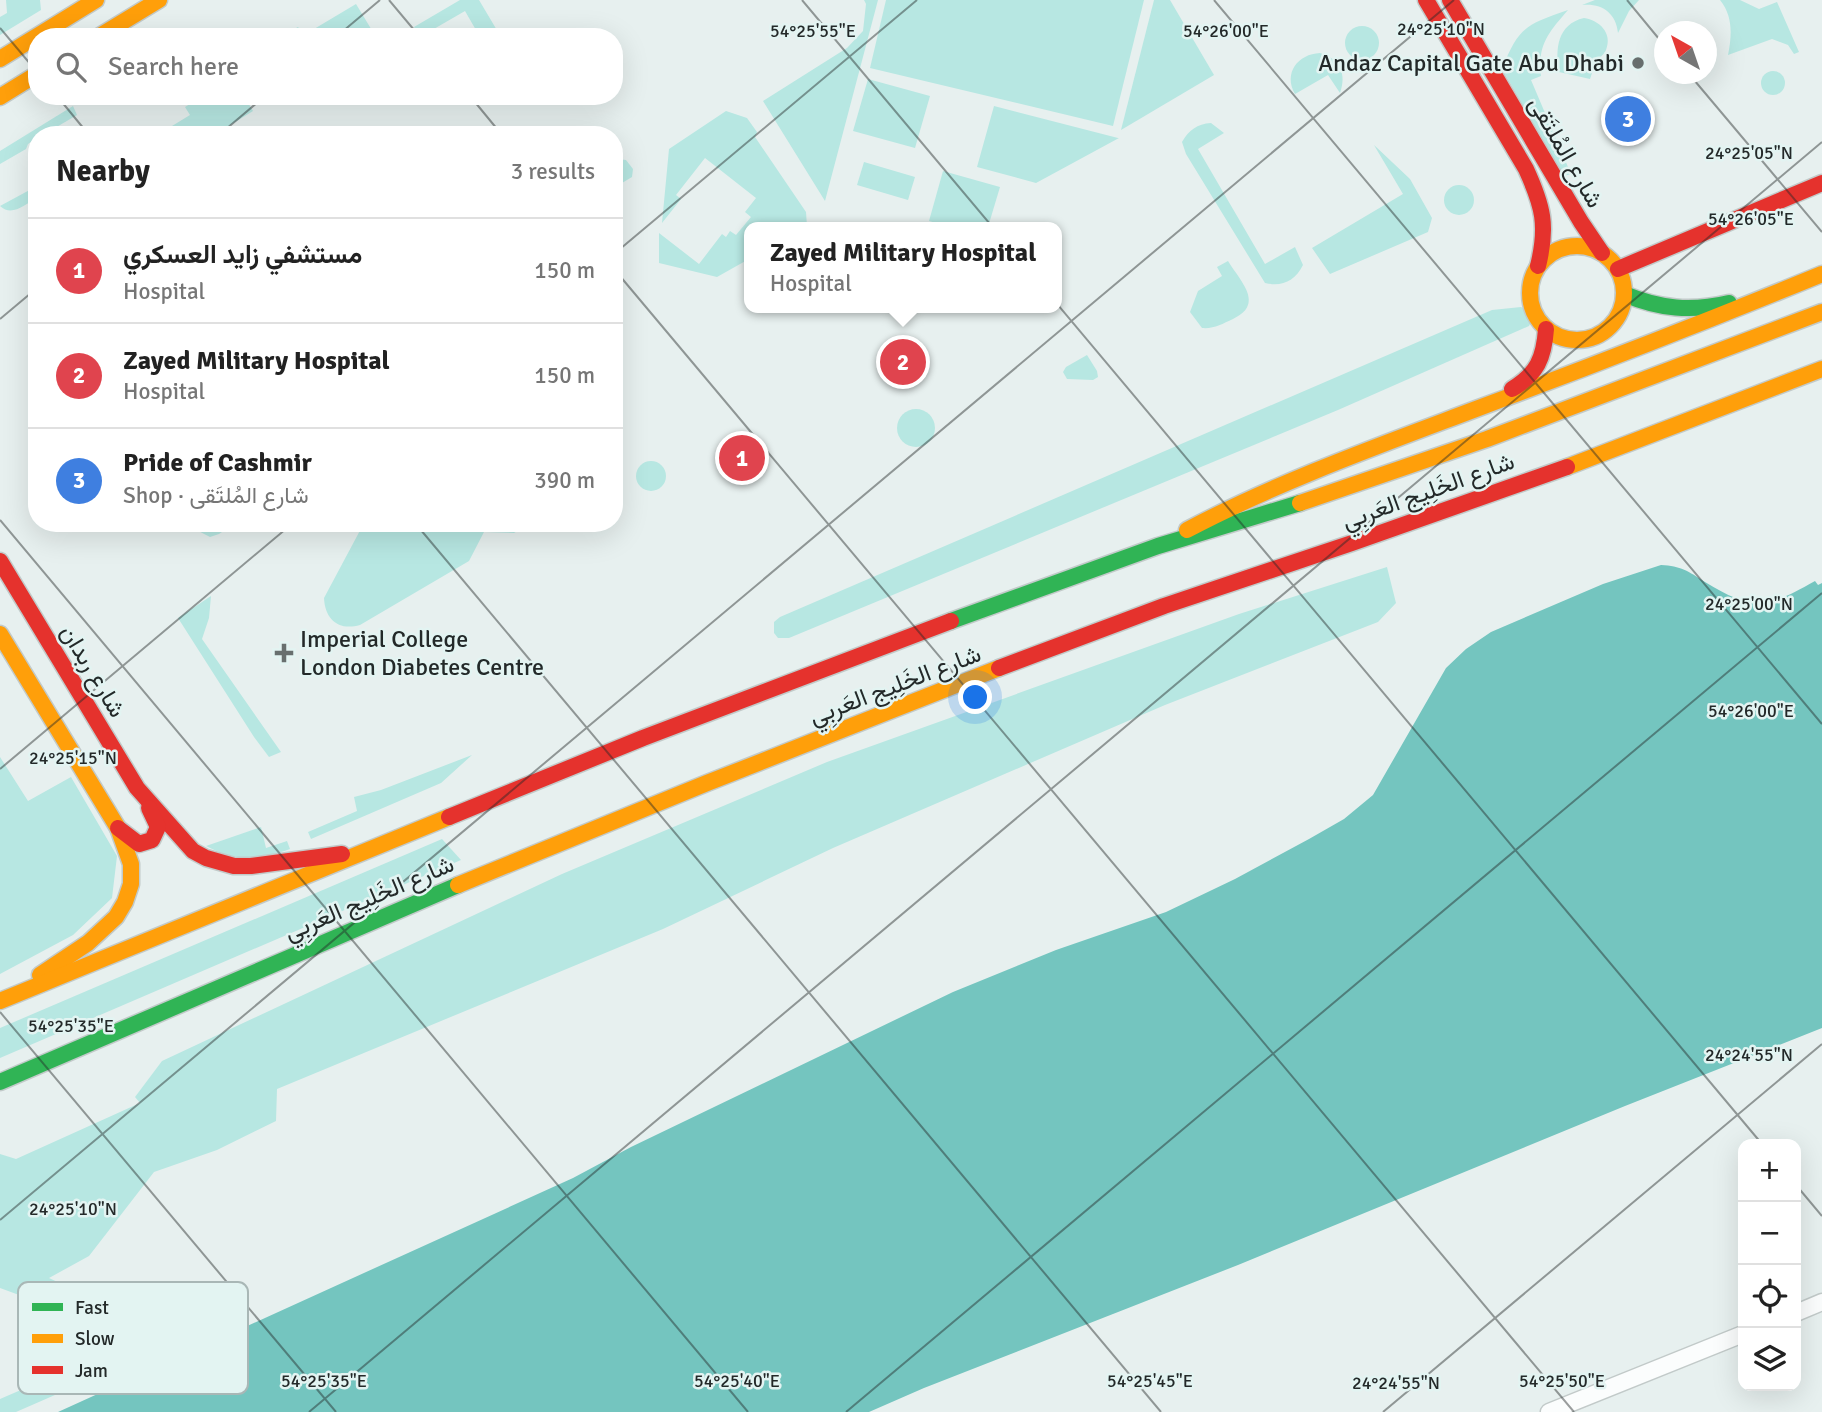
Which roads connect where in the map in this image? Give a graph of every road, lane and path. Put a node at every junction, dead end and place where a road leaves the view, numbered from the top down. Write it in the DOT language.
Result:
graph roads {
  1 [pos="96,0"];
  2 [pos="159,0"];
  3 [pos="1426,0"];
  4 [pos="1450,0"];
  5 [pos="50,28"];
  6 [pos="113,28"];
  7 [pos="28,42"];
  8 [pos="0,59"];
  9 [pos="28,80"];
  10 [pos="0,97"];
  11 [pos="1526,169"];
  12 [pos="1822,183"];
  13 [pos="1564,214"];
  14 [pos="1602,253"];
  15 [pos="1538,266"];
  16 [pos="1618,269"];
  17 [pos="1822,274"];
  18 [pos="1801,282"];
  19 [pos="1625,294"];
  20 [pos="1822,312"];
  21 [pos="1546,329"];
  22 [pos="1822,369"];
  23 [pos="1469,412"];
  24 [pos="1158,546"];
  25 [pos="0,561"];
  26 [pos="0,634"];
  27 [pos="137,789"];
  28 [pos="118,828"];
  29 [pos="375,850"];
  30 [pos="3,1000"];
  31 [pos="0,1083"];
  32 [pos="1822,1302"];
  33 [pos="1801,1311"];
  34 [pos="1738,1336"];
  35 [pos="1549,1412"];
  1 -- 5 [label="main road"];
  2 -- 6 [label="main road"];
  3 -- 11 [label="main road, شارع المُلتَقى"];
  4 -- 13 [label="main road, شارع المُلتَقى"];
  7 -- 8 [label="main road"];
  9 -- 10 [label="main road"];
  11 -- 13 [label="main road"];
  11 -- 15 [label="main road, شارع المُلتَقى"];
  12 -- 16 [label="main road"];
  13 -- 14 [label="main road, شارع المُلتَقى"];
  14 -- 15 [label="main road"];
  14 -- 16 [label="main road"];
  15 -- 21 [label="main road"];
  16 -- 19 [label="main road"];
  17 -- 18 [label="main road"];
  18 -- 19 [label="main road"];
  18 -- 23 [label="main road"];
  19 -- 21 [label="main road"];
  20 -- 24 [label="main road, شارع الخَلِيج العَربِي"];
  21 -- 23 [label="main road"];
  22 -- 31 [label="main road, شارع الخَلِيج العَربِي"];
  23 -- 24 [label="main road"];
  24 -- 29 [label="main road, شارع الخَلِيج العَربِي"];
  25 -- 27 [label="main road, شارع ربدان"];
  26 -- 28 [label="main road"];
  27 -- 28 [label="main road"];
  27 -- 29 [label="main road, شارع ربدان"];
  28 -- 30 [label="main road"];
  29 -- 30 [label="main road, شارع الخَلِيج العَربِي"];
  32 -- 33 [label="street"];
  34 -- 35 [label="street"];
}
